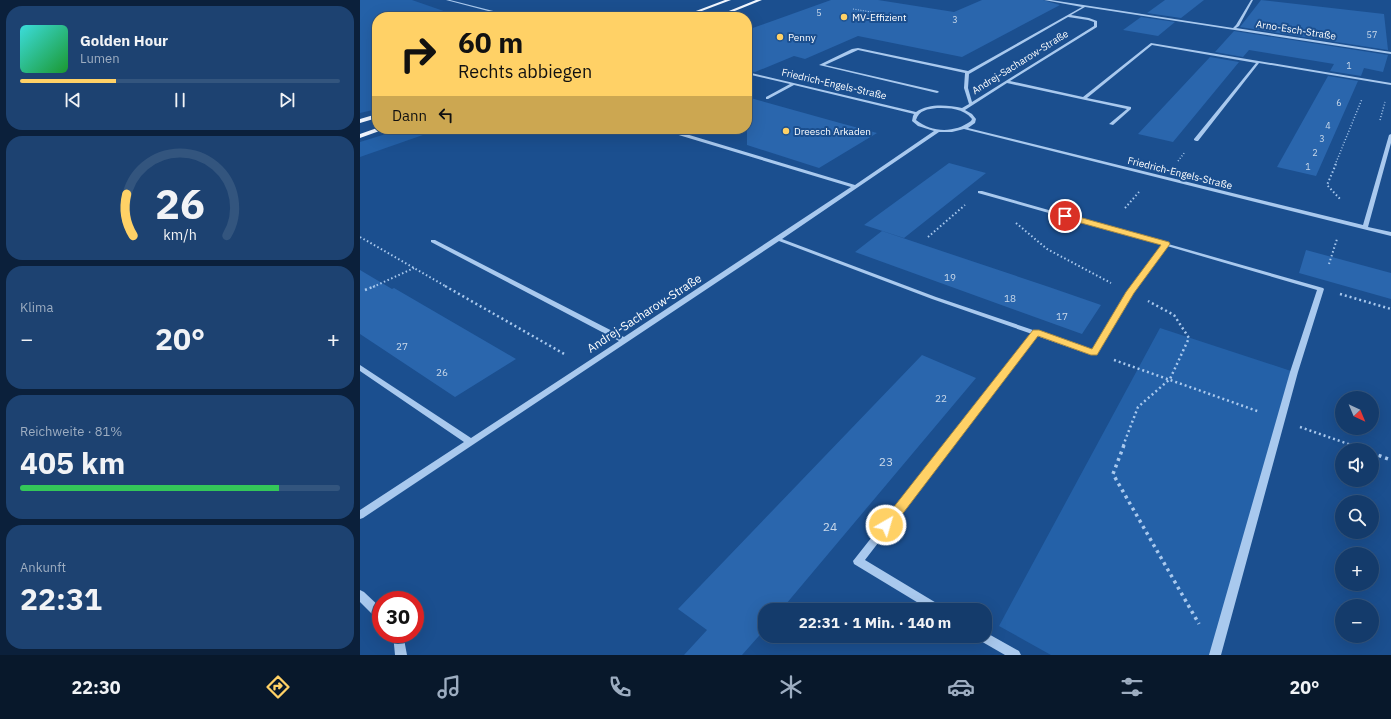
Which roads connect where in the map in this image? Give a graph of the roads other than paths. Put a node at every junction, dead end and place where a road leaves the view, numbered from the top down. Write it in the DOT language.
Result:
graph roads {
  1 [pos="447,0"];
  2 [pos="729,0"];
  3 [pos="760,0"];
  4 [pos="1045,0"];
  5 [pos="1252,0"];
  6 [pos="1085,6"];
  7 [pos="495,12"];
  8 [pos="696,12"];
  9 [pos="729,12"];
  10 [pos="1068,16"];
  11 [pos="1233,29"];
  12 [pos="1391,53"];
  13 [pos="1258,62"];
  14 [pos="968,72"];
  15 [pos="752,74"];
  16 [pos="1008,82"];
  17 [pos="793,84"];
  18 [pos="1391,84"];
  19 [pos="937,92"];
  20 [pos="767,98"];
  21 [pos="1084,98"];
  22 [pos="971,104"];
  23 [pos="962,110"];
  24 [pos="917,113"];
  25 [pos="372,117"];
  26 [pos="360,121"];
  27 [pos="1112,124"];
  28 [pos="964,128"];
  29 [pos="939,130"];
  30 [pos="372,132"];
  31 [pos="681,134"];
  32 [pos="360,136"];
  33 [pos="1391,136"];
  34 [pos="1196,140"];
  35 [pos="854,186"];
  36 [pos="980,192"];
  37 [pos="1365,228"];
  38 [pos="1391,234"];
  39 [pos="778,239"];
  40 [pos="433,241"];
  41 [pos="1166,244"];
  42 [pos="1036,332"];
  43 [pos="623,340"];
  44 [pos="360,367"];
  45 [pos="471,442"];
  46 [pos="360,515"];
  47 [pos="360,595"];
  48 [pos="927,603"];
  49 [pos="372,606"];
  50 [pos="992,641"];
  51 [pos="399,643"];
  52 [pos="1215,654"];
  53 [pos="401,655"];
  54 [pos="1015,655"];
  1 -- 7 [label="street"];
  2 -- 8 [label="main road"];
  3 -- 9 [label="main road"];
  4 -- 6 [label="street"];
  5 -- 11 [label="street, Arno-Esch-Straße"];
  6 -- 10 [label="street, Andrej-Sacharow-Straße"];
  6 -- 11 [label="street"];
  10 -- 14 [label="street, Andrej-Sacharow-Straße"];
  10 -- 16 [label="street, Andrej-Sacharow-Straße"];
  11 -- 12 [label="street, Arno-Esch-Straße"];
  13 -- 18 [label="street"];
  13 -- 21 [label="street"];
  13 -- 34 [label="street"];
  14 -- 19 [label="street"];
  14 -- 22 [label="street, Andrej-Sacharow-Straße"];
  15 -- 17 [label="street, Friedrich-Engels-Straße"];
  16 -- 21 [label="street"];
  16 -- 22 [label="street, Andrej-Sacharow-Straße"];
  17 -- 20 [label="street"];
  17 -- 24 [label="street, Friedrich-Engels-Straße"];
  21 -- 27 [label="street"];
  22 -- 23 [label="street"];
  23 -- 24 [label="street, Friedrich-Engels-Straße"];
  23 -- 28 [label="street"];
  24 -- 29 [label="street, Friedrich-Engels-Straße"];
  25 -- 26 [label="main road"];
  28 -- 29 [label="street, Friedrich-Engels-Straße"];
  28 -- 37 [label="street, Friedrich-Engels-Straße"];
  29 -- 35 [label="street, Andrej-Sacharow-Straße"];
  30 -- 32 [label="main road"];
  31 -- 35 [label="street"];
  33 -- 37 [label="street"];
  35 -- 39 [label="street, Andrej-Sacharow-Straße"];
  36 -- 41 [label="street"];
  37 -- 38 [label="street, Friedrich-Engels-Straße"];
  39 -- 42 [label="street"];
  39 -- 43 [label="street, Andrej-Sacharow-Straße"];
  40 -- 43 [label="street"];
  41 -- 42 [label="street"];
  41 -- 52 [label="street"];
  42 -- 48 [label="street"];
  43 -- 45 [label="street, Andrej-Sacharow-Straße"];
  44 -- 45 [label="street"];
  45 -- 46 [label="street, Andrej-Sacharow-Straße"];
  47 -- 49 [label="street"];
  50 -- 54 [label="street"];
  51 -- 53 [label="street"];
}
